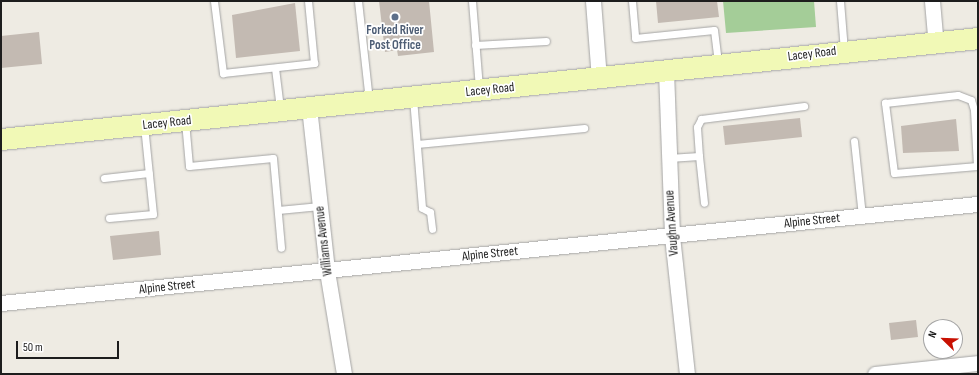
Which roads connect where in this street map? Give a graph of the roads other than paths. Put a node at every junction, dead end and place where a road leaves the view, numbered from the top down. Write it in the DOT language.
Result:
graph roads {
  1 [pos="214,1"];
  2 [pos="308,1"];
  3 [pos="358,1"];
  4 [pos="472,1"];
  5 [pos="593,1"];
  6 [pos="632,1"];
  7 [pos="840,1"];
  8 [pos="932,1"];
  9 [pos="978,38"];
  10 [pos="935,40"];
  11 [pos="546,41"];
  12 [pos="475,45"];
  13 [pos="844,51"];
  14 [pos="718,65"];
  15 [pos="275,68"];
  16 [pos="666,71"];
  17 [pos="599,79"];
  18 [pos="479,91"];
  19 [pos="413,97"];
  20 [pos="369,102"];
  21 [pos="804,106"];
  22 [pos="309,107"];
  23 [pos="280,110"];
  24 [pos="185,121"];
  25 [pos="144,126"];
  26 [pos="584,128"];
  27 [pos="978,131"];
  28 [pos="1,139"];
  29 [pos="854,141"];
  30 [pos="417,144"];
  31 [pos="699,156"];
  32 [pos="669,158"];
  33 [pos="149,173"];
  34 [pos="104,178"];
  35 [pos="704,203"];
  36 [pos="978,204"];
  37 [pos="320,206"];
  38 [pos="278,210"];
  39 [pos="862,216"];
  40 [pos="109,218"];
  41 [pos="432,229"];
  42 [pos="672,236"];
  43 [pos="281,248"];
  44 [pos="327,271"];
  45 [pos="1,303"];
  46 [pos="978,363"];
  47 [pos="344,374"];
  48 [pos="687,374"];
  49 [pos="875,374"];
  1 -- 15 [label="lane"];
  2 -- 15 [label="lane"];
  3 -- 20 [label="lane"];
  4 -- 12 [label="lane"];
  5 -- 17 [label="street"];
  6 -- 14 [label="lane"];
  7 -- 13 [label="lane"];
  8 -- 10 [label="street"];
  9 -- 10 [label="main road, Lacey Road"];
  10 -- 13 [label="main road, Lacey Road"];
  11 -- 12 [label="lane"];
  12 -- 18 [label="lane"];
  13 -- 14 [label="main road, Lacey Road"];
  14 -- 16 [label="main road, Lacey Road"];
  15 -- 23 [label="lane"];
  16 -- 17 [label="main road, Lacey Road"];
  16 -- 32 [label="street, Vaughn Avenue"];
  17 -- 18 [label="main road, Lacey Road"];
  18 -- 19 [label="main road, Lacey Road"];
  19 -- 20 [label="main road, Lacey Road"];
  19 -- 30 [label="lane"];
  20 -- 22 [label="main road, Lacey Road"];
  21 -- 31 [label="lane"];
  22 -- 23 [label="main road, Lacey Road"];
  22 -- 37 [label="street, Williams Avenue"];
  23 -- 24 [label="main road, Lacey Road"];
  24 -- 25 [label="main road, Lacey Road"];
  24 -- 38 [label="lane"];
  25 -- 28 [label="main road, Lacey Road"];
  25 -- 33 [label="lane"];
  26 -- 30 [label="lane"];
  27 -- 27 [label="lane"];
  29 -- 39 [label="lane"];
  30 -- 41 [label="lane"];
  31 -- 32 [label="lane"];
  31 -- 35 [label="lane"];
  32 -- 42 [label="street, Vaughn Avenue"];
  33 -- 34 [label="lane"];
  33 -- 40 [label="lane"];
  36 -- 39 [label="street, Alpine Street"];
  37 -- 38 [label="lane"];
  37 -- 44 [label="street, Williams Avenue"];
  38 -- 43 [label="lane"];
  39 -- 42 [label="street, Alpine Street"];
  42 -- 44 [label="street, Alpine Street"];
  42 -- 48 [label="street, Vaughn Avenue"];
  44 -- 45 [label="street, Alpine Street"];
  44 -- 47 [label="street, Williams Avenue"];
  46 -- 49 [label="street"];
}
